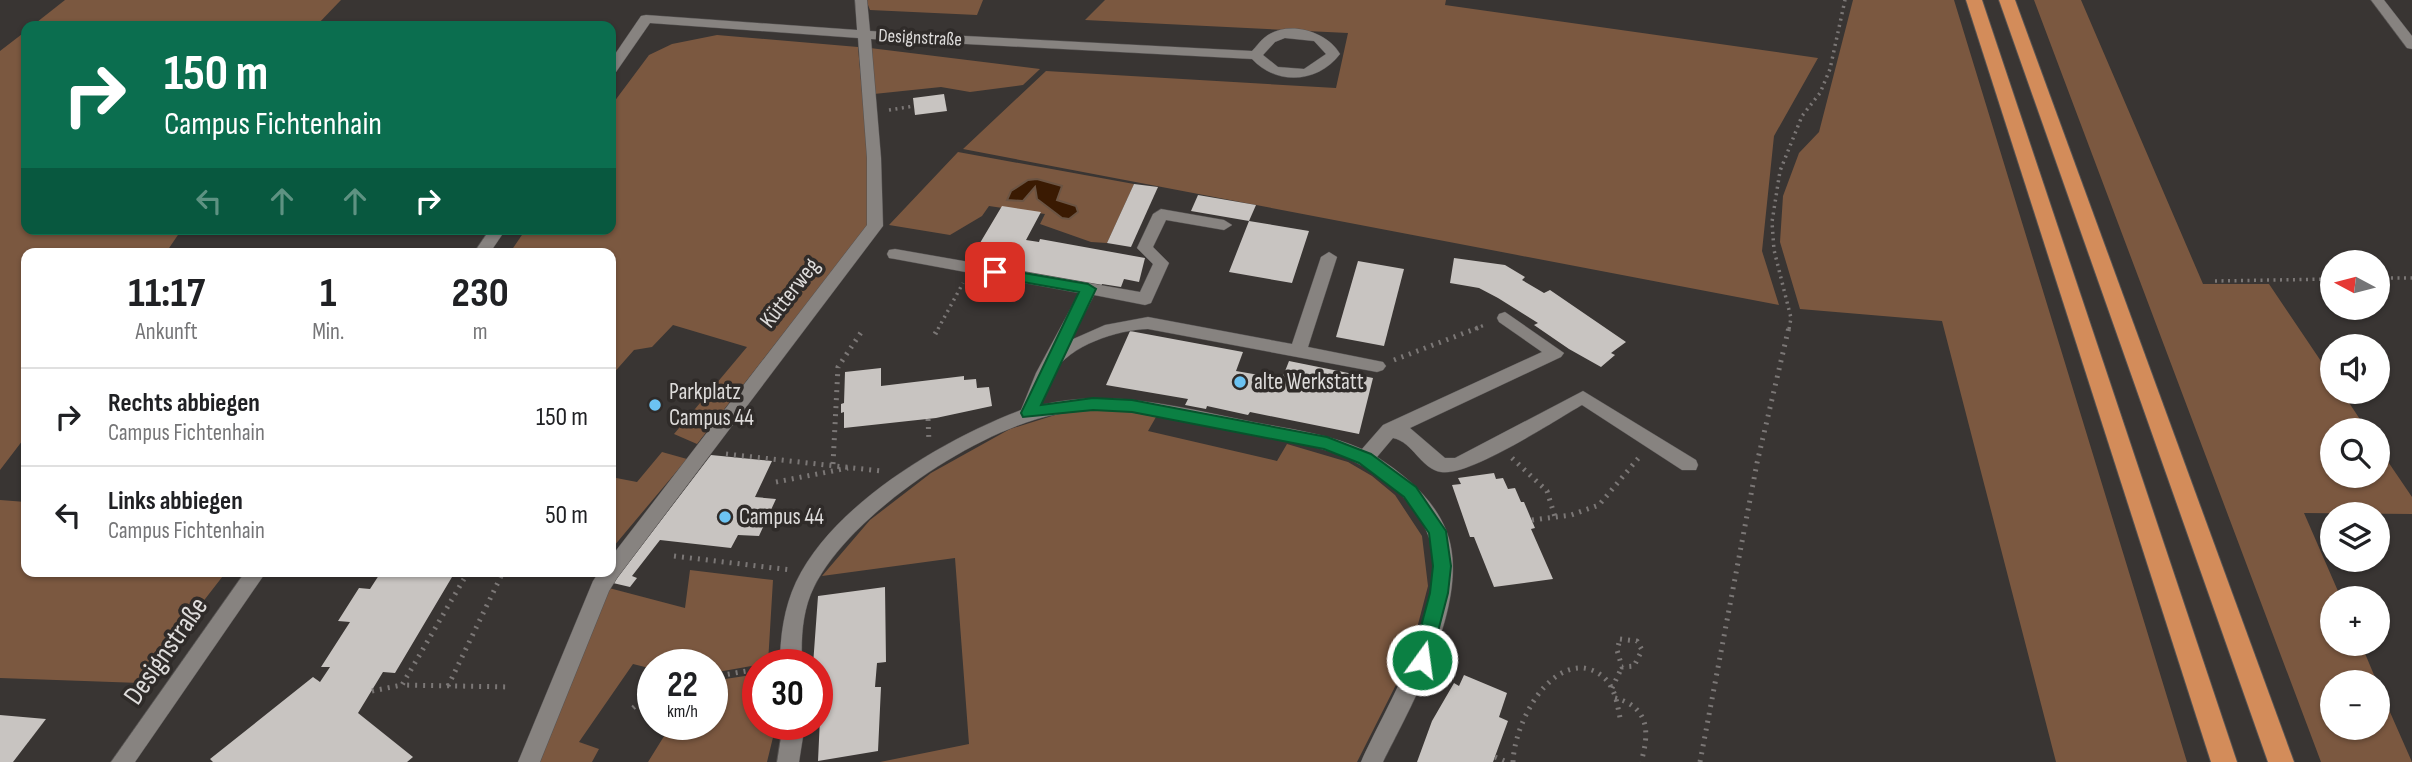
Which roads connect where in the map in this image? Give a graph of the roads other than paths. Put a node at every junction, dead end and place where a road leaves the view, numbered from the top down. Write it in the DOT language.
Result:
graph roads {
  1 [pos="861,0"];
  2 [pos="1974,0"];
  3 [pos="2007,0"];
  4 [pos="2377,0"];
  5 [pos="865,35"];
  6 [pos="2412,45"];
  7 [pos="1256,55"];
  8 [pos="616,62"];
  9 [pos="1224,225"];
  10 [pos="895,254"];
  11 [pos="1329,257"];
  12 [pos="1088,289"];
  13 [pos="1505,318"];
  14 [pos="1298,352"];
  15 [pos="1051,363"];
  16 [pos="1377,366"];
  17 [pos="1029,413"];
  18 [pos="1390,430"];
  19 [pos="1365,459"];
  20 [pos="1689,465"];
  21 [pos="616,565"];
  22 [pos="252,577"];
  23 [pos="607,577"];
  24 [pos="792,649"];
  25 [pos="791,740"];
  26 [pos="122,762"];
  27 [pos="529,762"];
  28 [pos="788,762"];
  29 [pos="1373,762"];
  30 [pos="2224,762"];
  31 [pos="2281,762"];
  1 -- 5 [label="street, Kütterweg"];
  2 -- 30 [label="highway"];
  3 -- 31 [label="highway"];
  4 -- 6 [label="street"];
  5 -- 7 [label="street, Designstraße"];
  5 -- 8 [label="street, Designstraße"];
  5 -- 21 [label="street, Kütterweg"];
  7 -- 7 [label="street"];
  9 -- 12 [label="street"];
  10 -- 12 [label="street"];
  11 -- 14 [label="street"];
  12 -- 15 [label="street"];
  13 -- 18 [label="street"];
  14 -- 15 [label="street"];
  14 -- 16 [label="street"];
  15 -- 17 [label="street"];
  17 -- 19 [label="street"];
  17 -- 24 [label="street"];
  18 -- 19 [label="street"];
  18 -- 20 [label="street"];
  19 -- 29 [label="street"];
  22 -- 26 [label="street, Designstraße"];
  23 -- 27 [label="street, Kütterweg"];
  25 -- 28 [label="street"];
}
